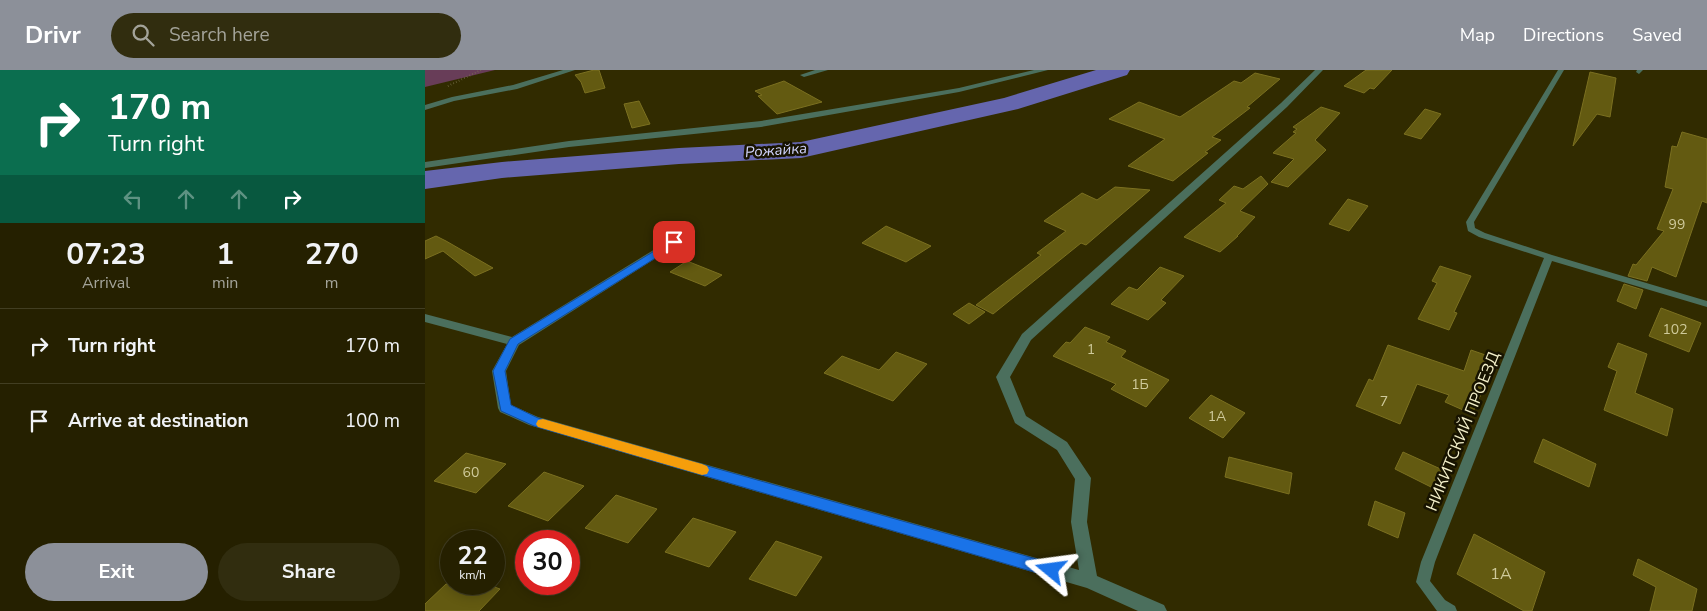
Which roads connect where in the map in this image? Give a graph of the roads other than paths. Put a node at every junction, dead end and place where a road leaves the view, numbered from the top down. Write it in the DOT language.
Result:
graph roads {
  1 [pos="571,70"];
  2 [pos="825,70"];
  3 [pos="1044,70"];
  4 [pos="1319,70"];
  5 [pos="1561,70"];
  6 [pos="804,75"];
  7 [pos="425,108"];
  8 [pos="425,165"];
  9 [pos="690,232"];
  10 [pos="1549,257"];
  11 [pos="1707,304"];
  12 [pos="425,318"];
  13 [pos="514,342"];
  14 [pos="1089,581"];
  15 [pos="1158,611"];
  16 [pos="1450,611"];
  1 -- 7 [label="street"];
  2 -- 6 [label="street"];
  3 -- 8 [label="street"];
  4 -- 14 [label="street"];
  5 -- 10 [label="lane"];
  9 -- 13 [label="street"];
  10 -- 11 [label="lane"];
  10 -- 16 [label="lane, НИКИТСКИЙ ПРОЕЗД"];
  12 -- 13 [label="street"];
  13 -- 14 [label="street"];
  14 -- 15 [label="street"];
}
